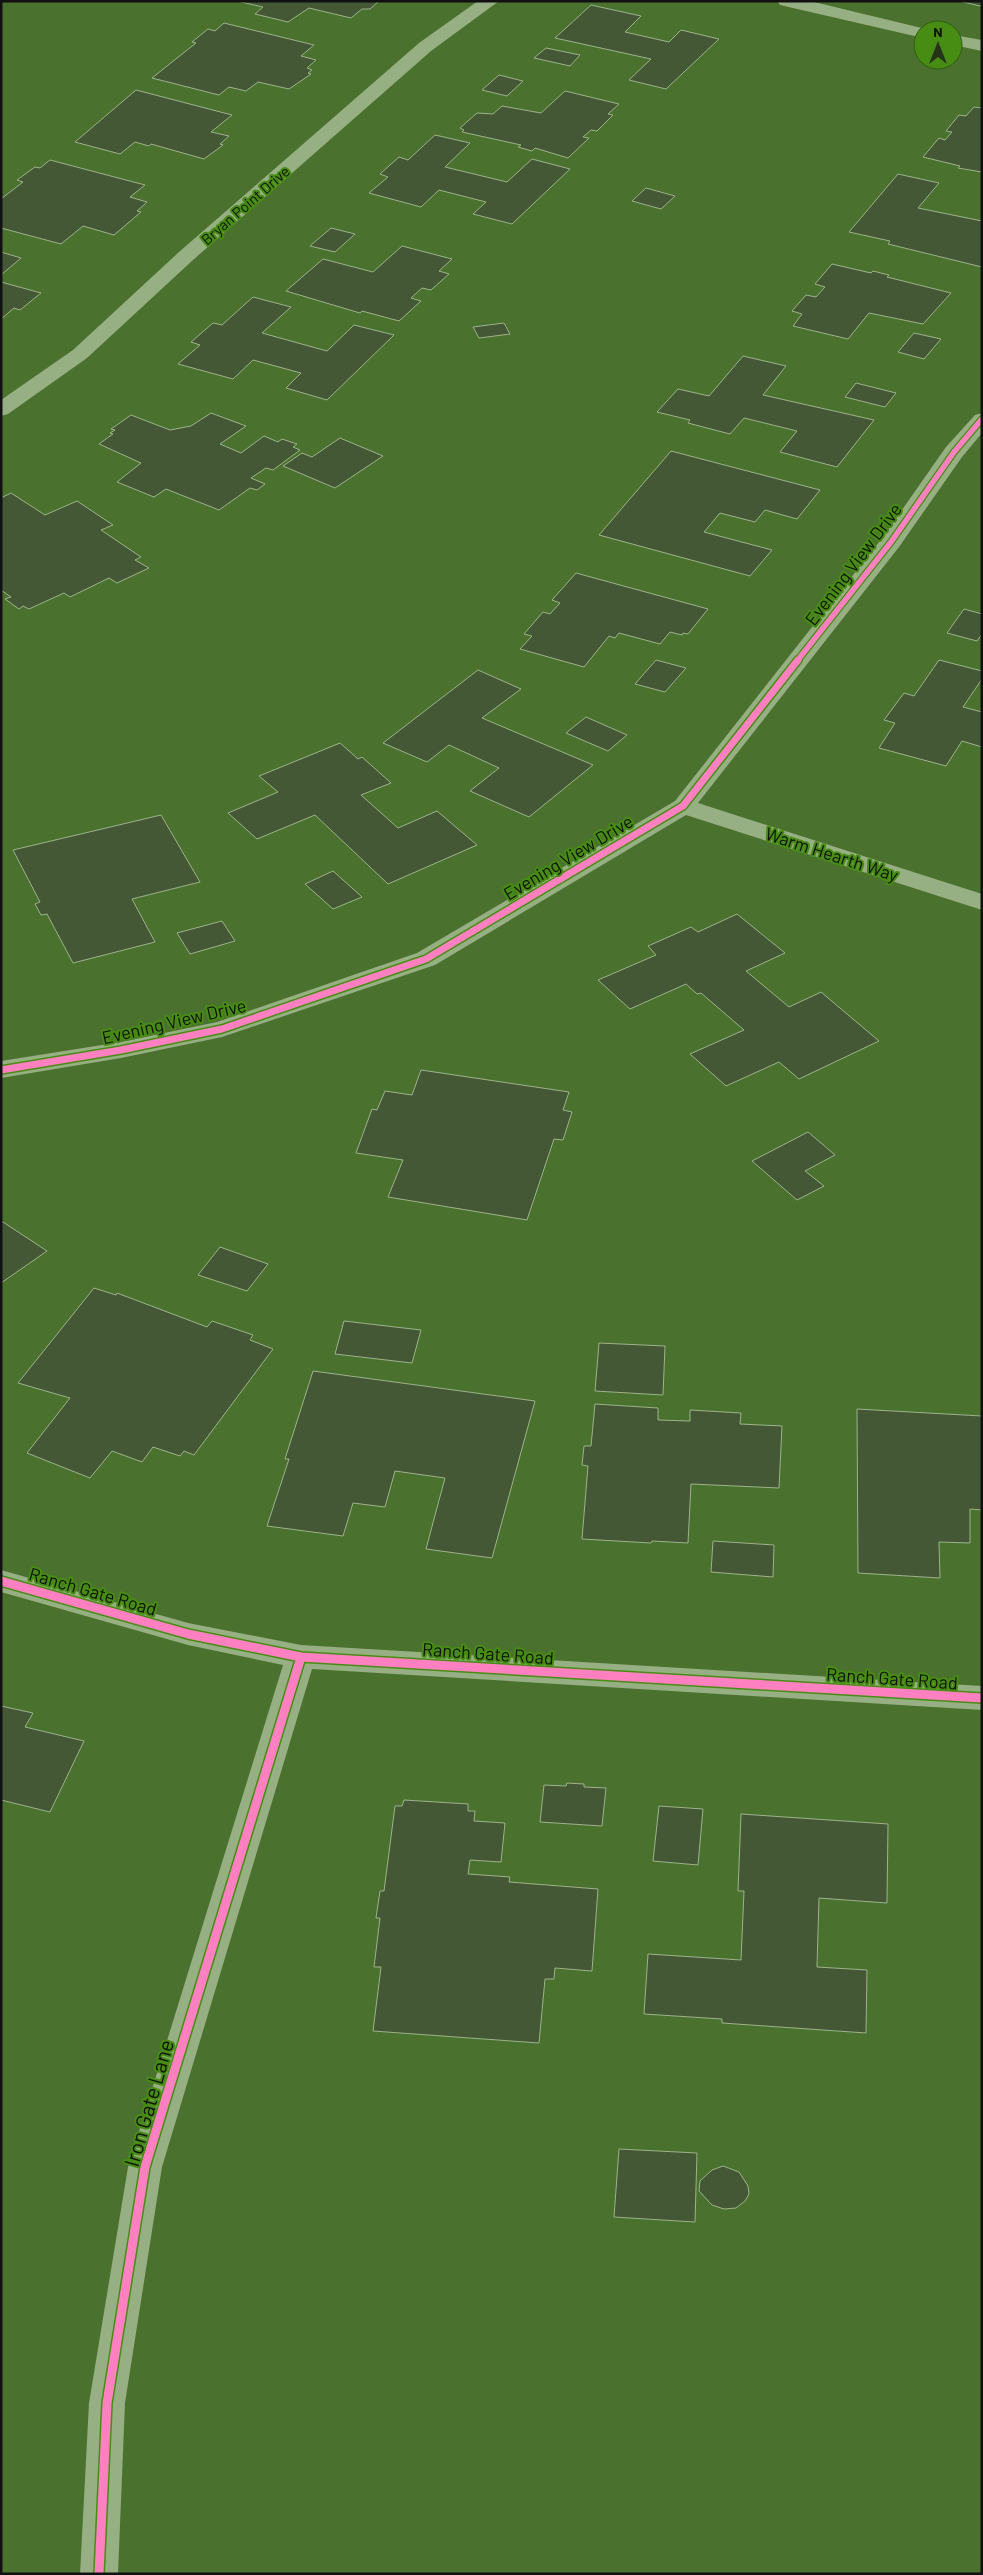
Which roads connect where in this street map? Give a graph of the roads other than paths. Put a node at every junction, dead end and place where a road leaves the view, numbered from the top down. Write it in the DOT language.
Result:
graph roads {
  1 [pos="490,1"];
  2 [pos="786,1"];
  3 [pos="913,31"];
  4 [pos="963,42"];
  5 [pos="982,46"];
  6 [pos="1,410"];
  7 [pos="982,418"];
  8 [pos="683,806"];
  9 [pos="982,902"];
  10 [pos="1,1070"];
  11 [pos="1,1581"];
  12 [pos="301,1657"];
  13 [pos="982,1698"];
  14 [pos="98,2574"];
  1 -- 6 [label="street, Bryan Point Drive"];
  2 -- 3 [label="street"];
  4 -- 5 [label="street"];
  7 -- 8 [label="street, Evening View Drive"];
  8 -- 9 [label="street, Warm Hearth Way"];
  8 -- 10 [label="street, Evening View Drive"];
  11 -- 12 [label="street, Ranch Gate Road"];
  12 -- 13 [label="street, Ranch Gate Road"];
  12 -- 14 [label="street, Iron Gate Lane"];
}
